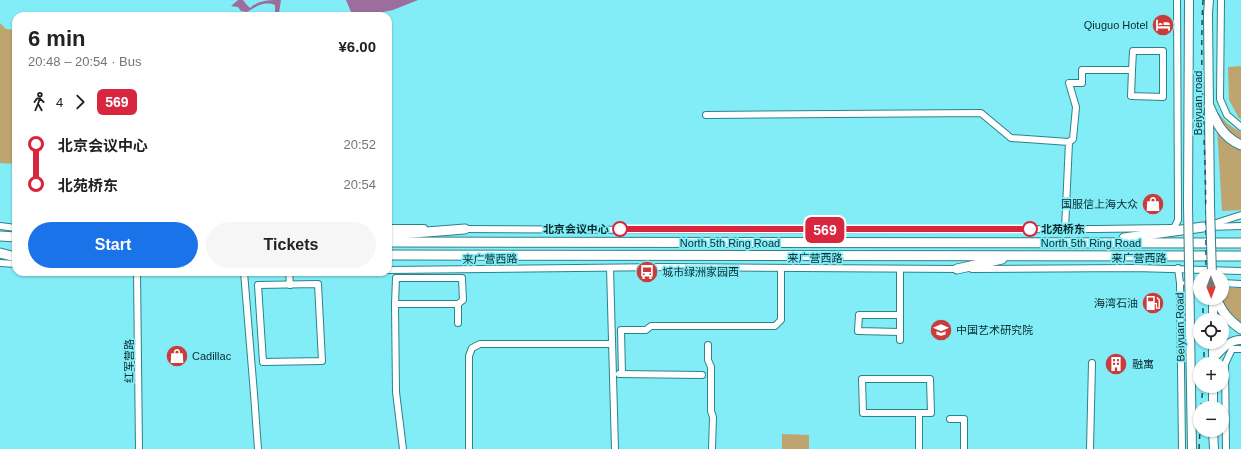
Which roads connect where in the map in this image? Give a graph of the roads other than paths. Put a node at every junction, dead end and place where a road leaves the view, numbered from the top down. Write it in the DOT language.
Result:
graph roads {
  1 [pos="1177,0"];
  2 [pos="1189,0"];
  3 [pos="1209,0"];
  4 [pos="1221,0"];
  5 [pos="1132,70"];
  6 [pos="1209,106"];
  7 [pos="706,115"];
  8 [pos="1241,127"];
  9 [pos="1069,142"];
  10 [pos="1241,145"];
  11 [pos="1188,204"];
  12 [pos="1241,215"];
  13 [pos="0,226"];
  14 [pos="1241,226"];
  15 [pos="1203,227"];
  16 [pos="12,228"];
  17 [pos="392,228"];
  18 [pos="1174,228"];
  19 [pos="465,229"];
  20 [pos="1065,229"];
  21 [pos="392,235"];
  22 [pos="0,236"];
  23 [pos="12,238"];
  24 [pos="392,242"];
  25 [pos="1092,243"];
  26 [pos="1241,243"];
  27 [pos="0,252"];
  28 [pos="12,252"];
  29 [pos="12,255"];
  30 [pos="392,255"];
  31 [pos="1019,255"];
  32 [pos="1241,256"];
  33 [pos="0,263"];
  34 [pos="12,264"];
  35 [pos="610,268"];
  36 [pos="781,268"];
  37 [pos="1178,268"];
  38 [pos="900,269"];
  39 [pos="956,269"];
  40 [pos="1212,269"];
  41 [pos="392,270"];
  42 [pos="433,270"];
  43 [pos="1241,271"];
  44 [pos="137,276"];
  45 [pos="244,276"];
  46 [pos="289,276"];
  47 [pos="434,278"];
  48 [pos="1180,283"];
  49 [pos="1193,283"];
  50 [pos="1229,284"];
  51 [pos="1241,284"];
  52 [pos="290,285"];
  53 [pos="395,304"];
  54 [pos="458,304"];
  55 [pos="1218,305"];
  56 [pos="900,316"];
  57 [pos="458,323"];
  58 [pos="1241,329"];
  59 [pos="612,330"];
  60 [pos="621,330"];
  61 [pos="900,332"];
  62 [pos="900,340"];
  63 [pos="1241,340"];
  64 [pos="612,344"];
  65 [pos="708,345"];
  66 [pos="1241,349"];
  67 [pos="1216,357"];
  68 [pos="1092,363"];
  69 [pos="613,374"];
  70 [pos="622,374"];
  71 [pos="702,375"];
  72 [pos="919,413"];
  73 [pos="950,419"];
  74 [pos="1213,437"];
  75 [pos="139,449"];
  76 [pos="258,449"];
  77 [pos="402,449"];
  78 [pos="469,449"];
  79 [pos="615,449"];
  80 [pos="712,449"];
  81 [pos="919,449"];
  82 [pos="964,449"];
  83 [pos="1090,449"];
  84 [pos="1182,449"];
  85 [pos="1192,449"];
  86 [pos="1214,449"];
  87 [pos="1226,449"];
  1 -- 18 [label="street"];
  2 -- 11 [label="main road, Beiyuan road"];
  3 -- 6 [label="main road, Beiyuan road"];
  4 -- 8 [label="street"];
  5 -- 5 [label="street"];
  5 -- 9 [label="street"];
  6 -- 10 [label="highway"];
  6 -- 40 [label="main road, Beiyuan road, bridge"];
  7 -- 9 [label="street"];
  9 -- 20 [label="street"];
  11 -- 85 [label="main road, Beiyuan Road, bridge"];
  12 -- 15 [label="street"];
  13 -- 16 [label="street"];
  14 -- 15 [label="street"];
  15 -- 18 [label="street"];
  15 -- 25 [label="highway"];
  17 -- 19 [label="street"];
  18 -- 20 [label="street"];
  19 -- 20 [label="street"];
  19 -- 21 [label="highway"];
  22 -- 23 [label="highway"];
  24 -- 25 [label="highway, North 5th Ring Road"];
  25 -- 26 [label="highway, North 5th Ring Road"];
  27 -- 28 [label="highway"];
  27 -- 29 [label="highway"];
  30 -- 31 [label="highway, North 5th Ring Road"];
  31 -- 32 [label="highway, North 5th Ring Road"];
  31 -- 39 [label="highway"];
  33 -- 34 [label="street"];
  35 -- 36 [label="street, 来广营西路"];
  35 -- 42 [label="street, 来广营西路"];
  35 -- 59 [label="street"];
  36 -- 38 [label="street, 来广营西路"];
  36 -- 60 [label="street"];
  37 -- 39 [label="street, 来广营西路"];
  37 -- 43 [label="street, 来广营西路"];
  37 -- 48 [label="street"];
  38 -- 39 [label="street, 来广营西路"];
  38 -- 56 [label="street"];
  41 -- 42 [label="street, 来广营西路"];
  42 -- 47 [label="street"];
  44 -- 75 [label="street, 红军营路"];
  45 -- 76 [label="street"];
  46 -- 52 [label="street"];
  47 -- 53 [label="street"];
  47 -- 54 [label="street"];
  48 -- 49 [label="street"];
  48 -- 84 [label="street"];
  50 -- 51 [label="street"];
  52 -- 52 [label="street"];
  53 -- 54 [label="street"];
  53 -- 77 [label="street"];
  54 -- 57 [label="street"];
  55 -- 58 [label="highway"];
  56 -- 61 [label="street"];
  56 -- 61 [label="street"];
  59 -- 60 [label="street"];
  59 -- 64 [label="street"];
  60 -- 70 [label="street"];
  61 -- 62 [label="street"];
  63 -- 67 [label="main road"];
  64 -- 69 [label="street"];
  64 -- 78 [label="street"];
  65 -- 80 [label="street"];
  66 -- 87 [label="street"];
  68 -- 83 [label="street"];
  69 -- 70 [label="street"];
  69 -- 79 [label="street"];
  70 -- 71 [label="street"];
  72 -- 72 [label="street"];
  72 -- 81 [label="street"];
  73 -- 82 [label="street"];
  74 -- 86 [label="main road"];
}
